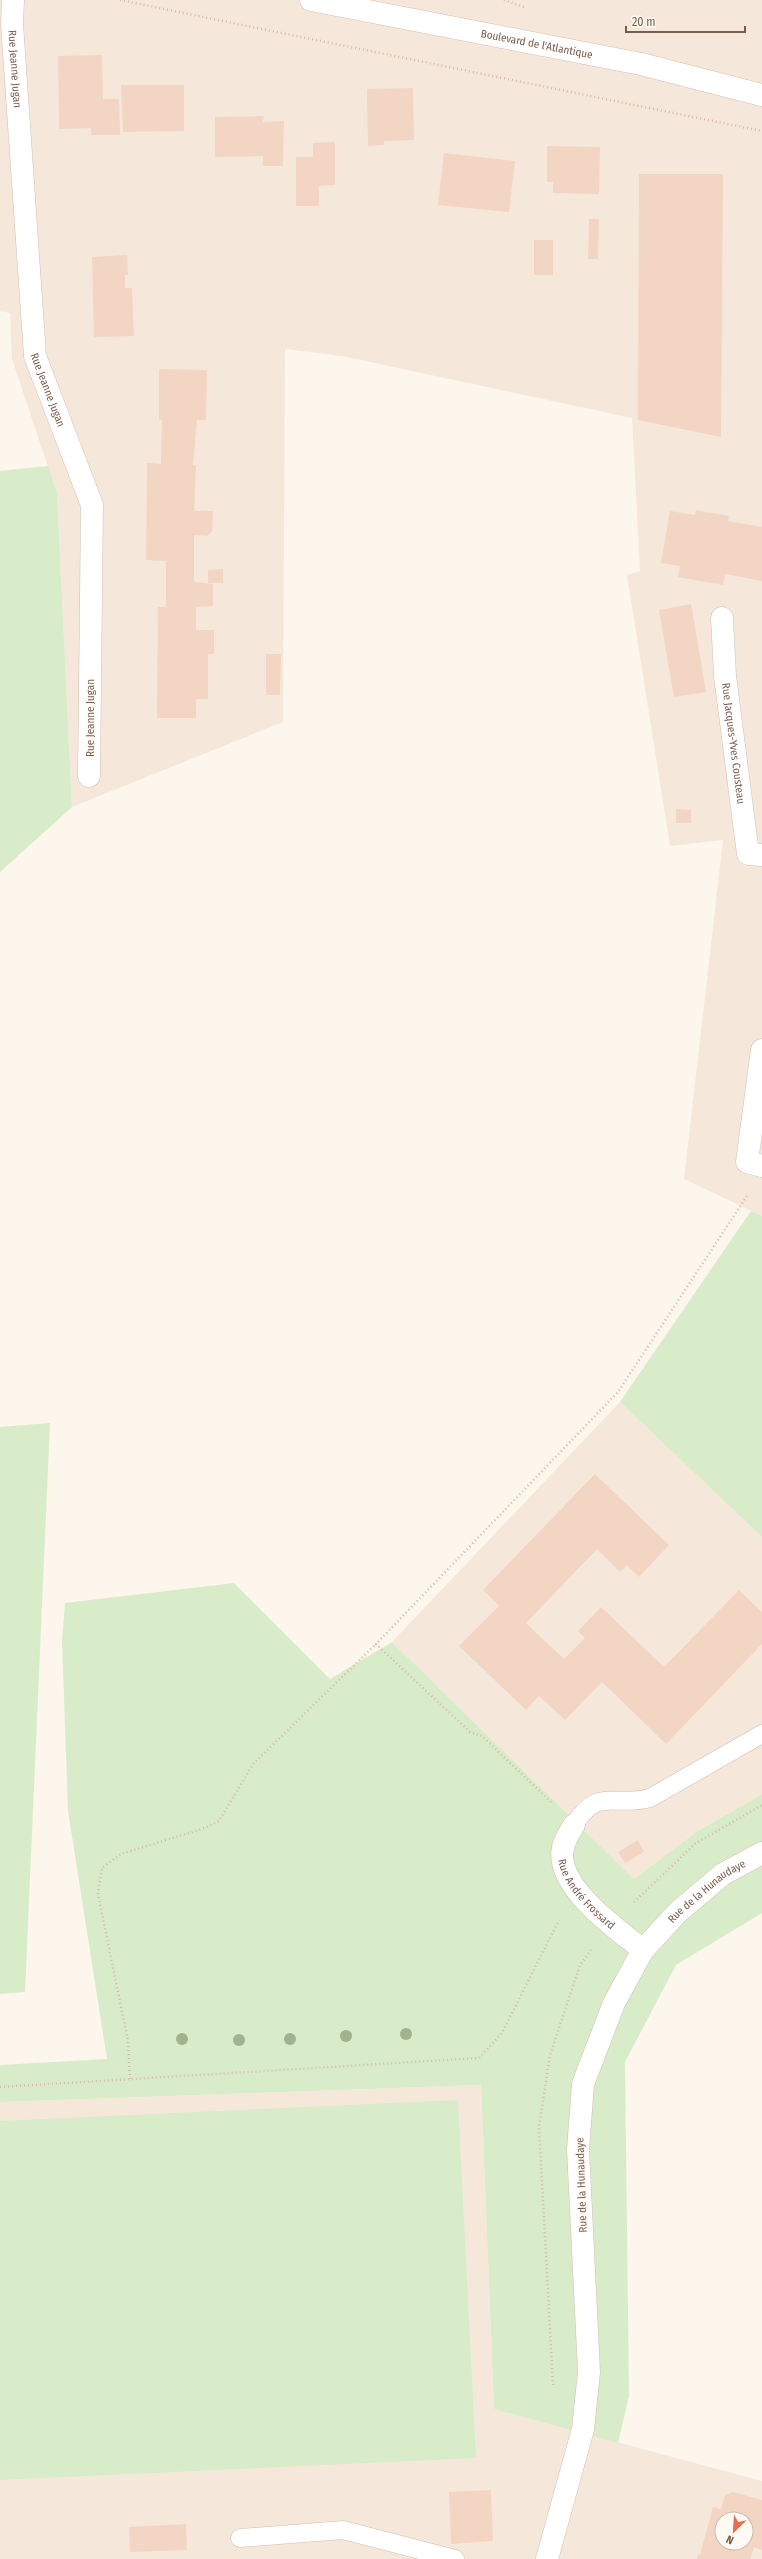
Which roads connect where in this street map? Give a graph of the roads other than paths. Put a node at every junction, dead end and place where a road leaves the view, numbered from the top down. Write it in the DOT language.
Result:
graph roads {
  1 [pos="13,0"];
  2 [pos="311,0"];
  3 [pos="762,95"];
  4 [pos="722,618"];
  5 [pos="90,776"];
  6 [pos="762,855"];
  7 [pos="762,1050"];
  8 [pos="754,1164"];
  9 [pos="762,1734"];
  10 [pos="574,1825"];
  11 [pos="762,1853"];
  12 [pos="643,1950"];
  13 [pos="240,2538"];
  14 [pos="455,2559"];
  15 [pos="547,2559"];
  1 -- 5 [label="street, Rue Jeanne Jugan"];
  2 -- 3 [label="street, Boulevard de l'Atlantique"];
  4 -- 6 [label="street, Rue Jacques-Yves Cousteau"];
  7 -- 8 [label="street"];
  9 -- 10 [label="lane"];
  10 -- 12 [label="street, Rue André Frossard"];
  11 -- 12 [label="street, Rue de la Hunaudaye"];
  12 -- 15 [label="street, Rue de la Hunaudaye"];
  13 -- 14 [label="lane"];
}
